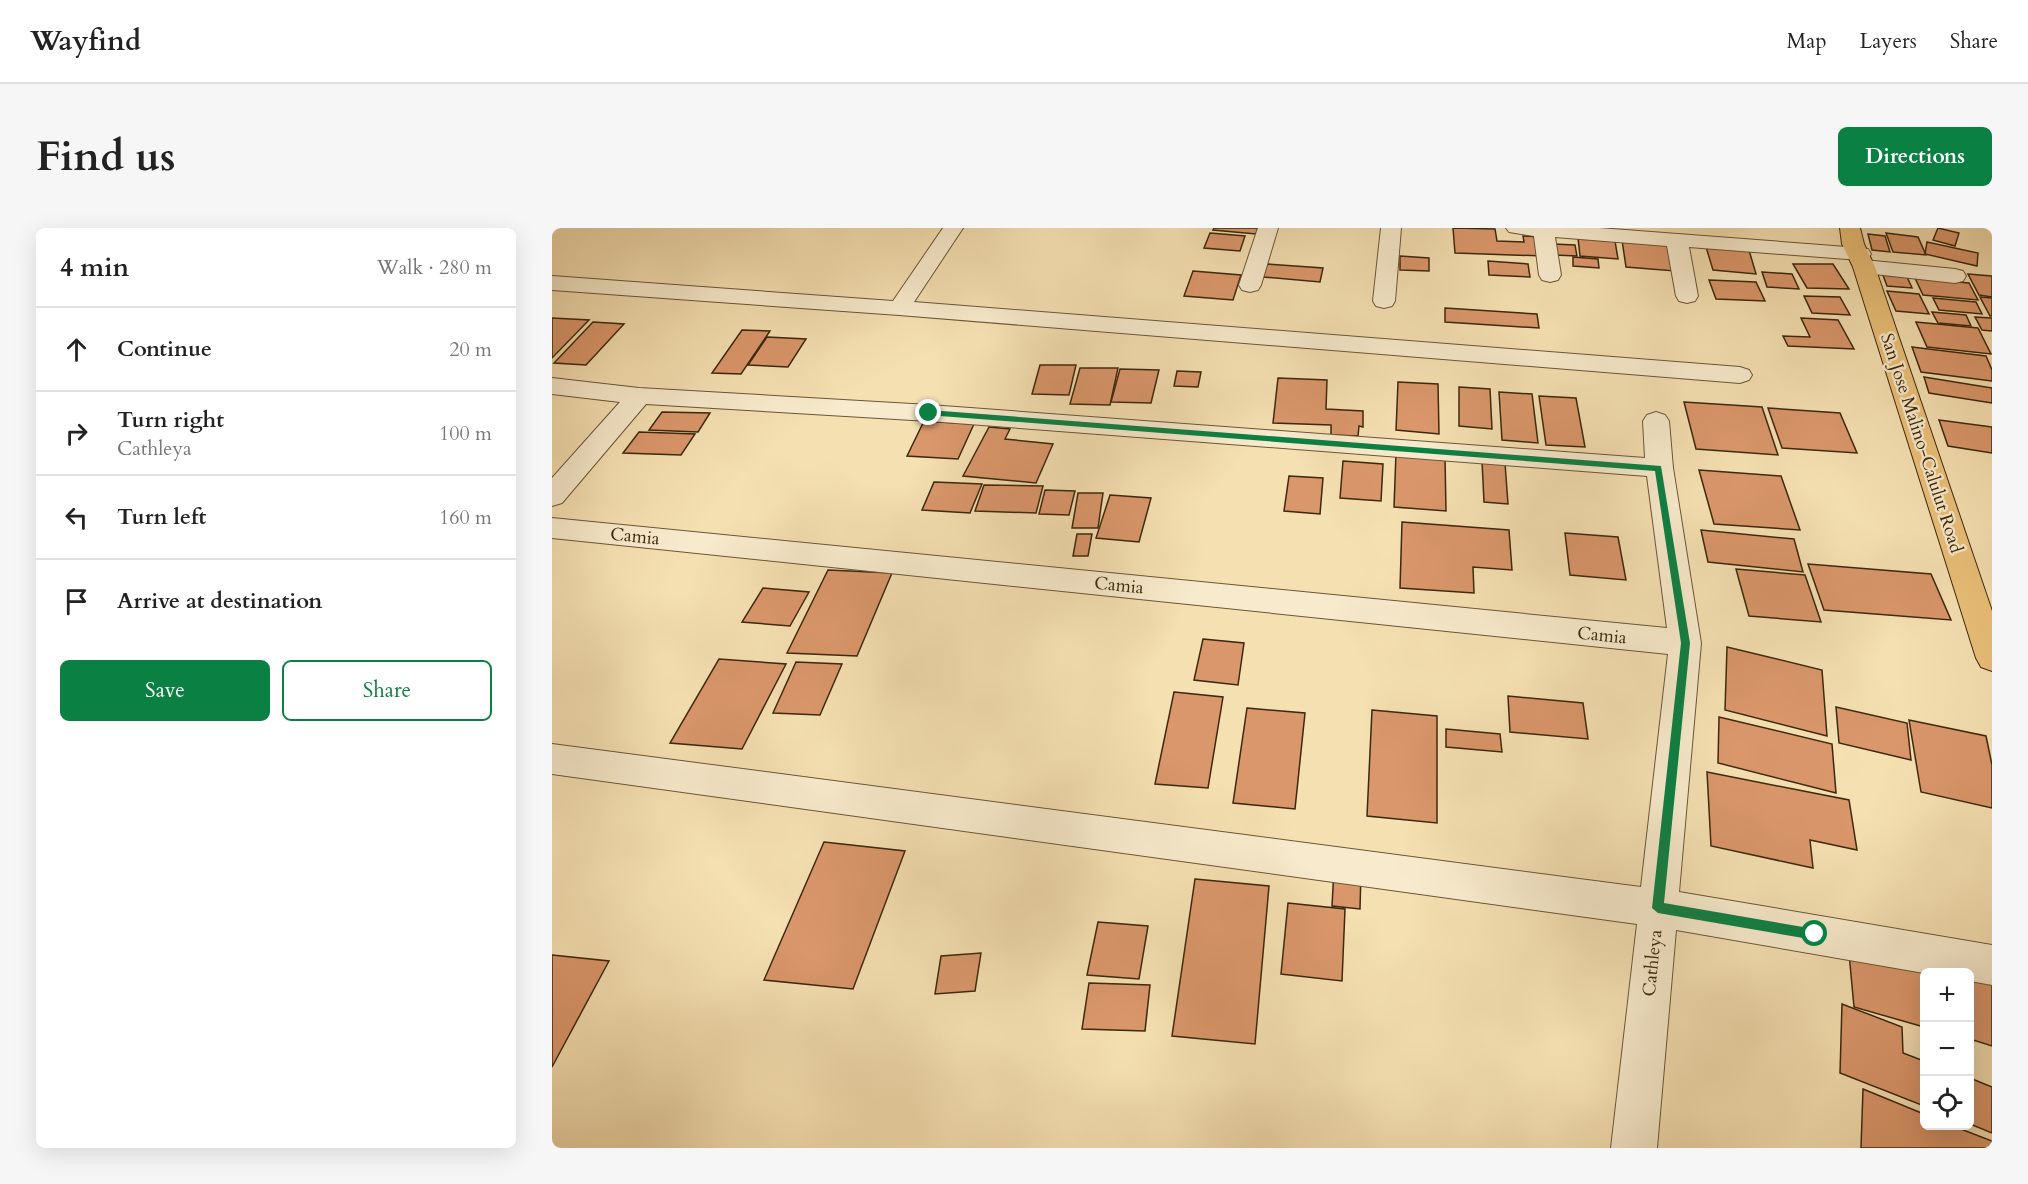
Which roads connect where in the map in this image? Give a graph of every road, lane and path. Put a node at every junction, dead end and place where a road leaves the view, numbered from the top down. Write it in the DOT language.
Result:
graph roads {
  1 [pos="953,228"];
  2 [pos="1268,228"];
  3 [pos="1391,228"];
  4 [pos="1515,228"];
  5 [pos="1731,228"];
  6 [pos="1544,230"];
  7 [pos="1677,240"];
  8 [pos="1857,248"];
  9 [pos="1550,275"];
  10 [pos="1955,276"];
  11 [pos="552,284"];
  12 [pos="1250,285"];
  13 [pos="1687,296"];
  14 [pos="1384,301"];
  15 [pos="899,308"];
  16 [pos="1740,375"];
  17 [pos="552,386"];
  18 [pos="639,396"];
  19 [pos="1656,422"];
  20 [pos="1659,468"];
  21 [pos="552,496"];
  22 [pos="552,528"];
  23 [pos="1685,643"];
  24 [pos="1992,658"];
  25 [pos="552,759"];
  26 [pos="1658,908"];
  27 [pos="1992,965"];
  28 [pos="1634,1148"];
  1 -- 15 [label="street"];
  2 -- 12 [label="street"];
  3 -- 14 [label="street"];
  4 -- 6 [label="street"];
  5 -- 8 [label="street"];
  6 -- 7 [label="street"];
  6 -- 9 [label="street"];
  7 -- 8 [label="street"];
  7 -- 13 [label="street"];
  8 -- 10 [label="street"];
  8 -- 24 [label="main road, San Jose Malino-Calulut Road"];
  11 -- 15 [label="street"];
  15 -- 16 [label="street"];
  17 -- 18 [label="street"];
  18 -- 20 [label="street"];
  18 -- 21 [label="street"];
  19 -- 20 [label="street, Cathleya"];
  20 -- 23 [label="street, Cathleya"];
  22 -- 23 [label="street, Camia"];
  23 -- 26 [label="street, Cathleya"];
  25 -- 26 [label="street"];
  26 -- 27 [label="street"];
  26 -- 28 [label="street, Cathleya"];
}
